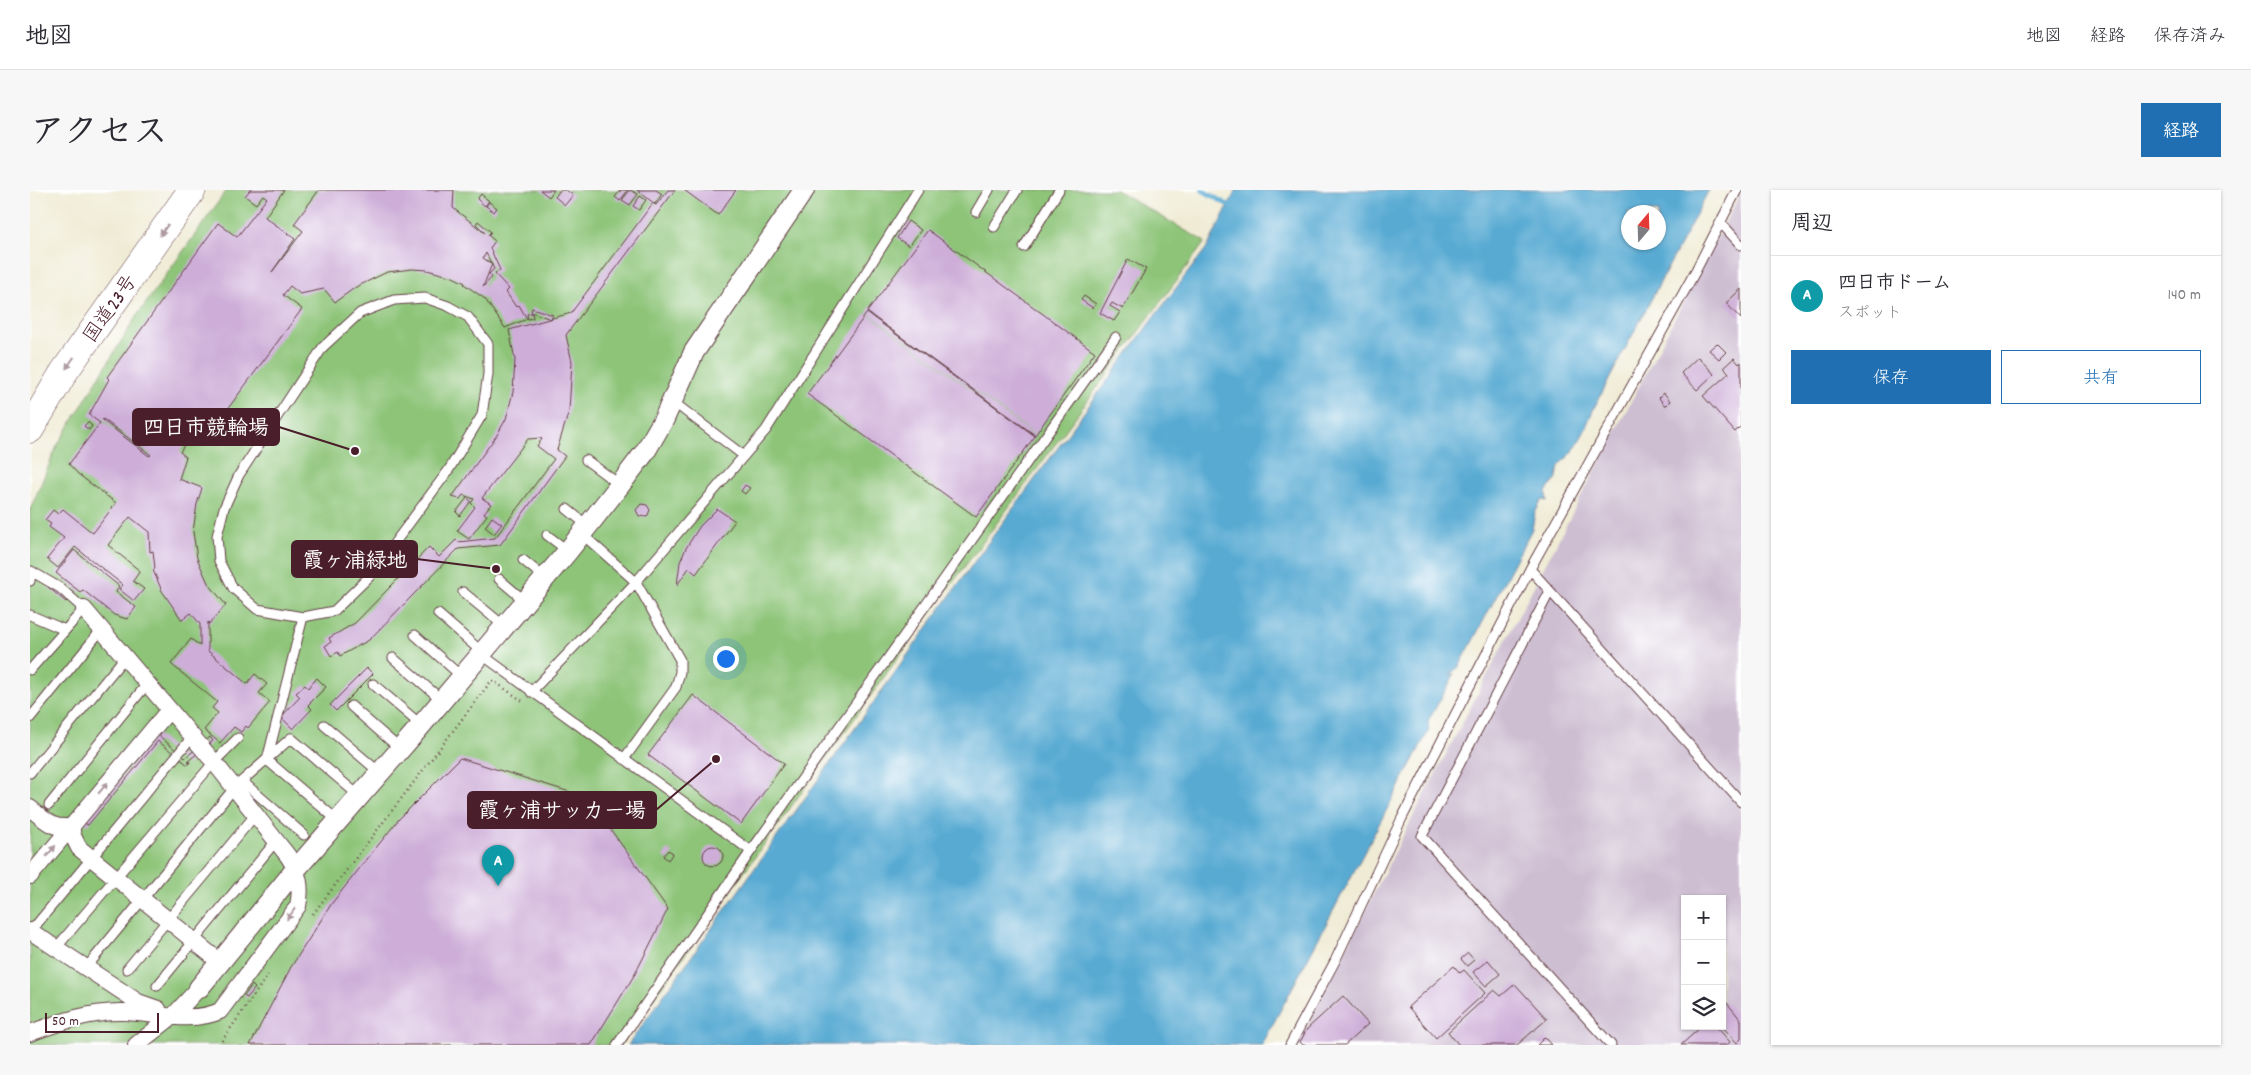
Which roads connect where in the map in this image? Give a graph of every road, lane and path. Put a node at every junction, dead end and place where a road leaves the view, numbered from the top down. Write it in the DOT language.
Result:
graph roads {
  1 [pos="169,190"];
  2 [pos="192,190"];
  3 [pos="918,190"];
  4 [pos="989,190"];
  5 [pos="1017,190"];
  6 [pos="1059,190"];
  7 [pos="1737,190"];
  8 [pos="803,192"];
  9 [pos="976,212"];
  10 [pos="1721,224"];
  11 [pos="994,227"];
  12 [pos="1741,245"];
  13 [pos="1024,247"];
  14 [pos="1116,337"];
  15 [pos="30,392"];
  16 [pos="672,401"];
  17 [pos="30,429"];
  18 [pos="744,456"];
  19 [pos="586,460"];
  20 [pos="620,485"];
  21 [pos="567,509"];
  22 [pos="585,530"];
  23 [pos="547,535"];
  24 [pos="568,551"];
  25 [pos="523,560"];
  26 [pos="1530,569"];
  27 [pos="545,578"];
  28 [pos="499,579"];
  29 [pos="30,581"];
  30 [pos="636,582"];
  31 [pos="1550,591"];
  32 [pos="463,592"];
  33 [pos="524,601"];
  34 [pos="84,609"];
  35 [pos="30,614"];
  36 [pos="438,614"];
  37 [pos="303,617"];
  38 [pos="504,626"];
  39 [pos="102,629"];
  40 [pos="65,630"];
  41 [pos="415,635"];
  42 [pos="482,653"];
  43 [pos="125,657"];
  44 [pos="393,658"];
  45 [pos="30,670"];
  46 [pos="462,676"];
  47 [pos="147,684"];
  48 [pos="373,684"];
  49 [pos="532,692"];
  50 [pos="442,700"];
  51 [pos="351,706"];
  52 [pos="169,710"];
  53 [pos="30,718"];
  54 [pos="324,725"];
  55 [pos="422,725"];
  56 [pos="192,737"];
  57 [pos="238,738"];
  58 [pos="400,749"];
  59 [pos="624,759"];
  60 [pos="267,760"];
  61 [pos="214,762"];
  62 [pos="30,772"];
  63 [pos="379,772"];
  64 [pos="238,784"];
  65 [pos="358,795"];
  66 [pos="1741,802"];
  67 [pos="49,805"];
  68 [pos="30,808"];
  69 [pos="256,814"];
  70 [pos="337,820"];
  71 [pos="72,826"];
  72 [pos="304,835"];
  73 [pos="276,841"];
  74 [pos="751,850"];
  75 [pos="91,857"];
  76 [pos="296,869"];
  77 [pos="31,873"];
  78 [pos="116,877"];
  79 [pos="142,898"];
  80 [pos="167,918"];
  81 [pos="308,920"];
  82 [pos="30,931"];
  83 [pos="194,940"];
  84 [pos="56,948"];
  85 [pos="220,962"];
  86 [pos="86,968"];
  87 [pos="273,968"];
  88 [pos="127,969"];
  89 [pos="157,986"];
  90 [pos="199,988"];
  91 [pos="174,1015"];
  92 [pos="30,1033"];
  93 [pos="136,1045"];
  94 [pos="219,1045"];
  95 [pos="617,1045"];
  96 [pos="1290,1045"];
  97 [pos="1611,1045"];
  1 -- 15 [label="highway, 国道23号"];
  2 -- 17 [label="highway, 国道23号, one-way"];
  3 -- 18 [label="lane"];
  4 -- 9 [label="lane"];
  5 -- 11 [label="lane"];
  6 -- 13 [label="lane"];
  7 -- 10 [label="lane"];
  8 -- 16 [label="street"];
  10 -- 12 [label="lane"];
  10 -- 26 [label="lane"];
  14 -- 74 [label="lane"];
  16 -- 18 [label="lane"];
  16 -- 20 [label="street"];
  18 -- 30 [label="lane"];
  19 -- 20 [label="lane"];
  20 -- 22 [label="street"];
  21 -- 22 [label="lane"];
  22 -- 24 [label="street"];
  22 -- 30 [label="lane"];
  23 -- 24 [label="lane"];
  24 -- 27 [label="street"];
  25 -- 27 [label="lane"];
  26 -- 31 [label="lane"];
  26 -- 96 [label="lane"];
  27 -- 33 [label="street"];
  28 -- 33 [label="lane"];
  29 -- 34 [label="lane"];
  30 -- 49 [label="lane"];
  30 -- 59 [label="lane"];
  31 -- 66 [label="lane"];
  31 -- 97 [label="lane"];
  32 -- 38 [label="lane"];
  33 -- 38 [label="street"];
  34 -- 39 [label="street"];
  34 -- 40 [label="lane"];
  35 -- 40 [label="lane"];
  36 -- 42 [label="lane"];
  37 -- 37 [label="lane"];
  37 -- 60 [label="lane"];
  38 -- 42 [label="street"];
  39 -- 43 [label="street"];
  39 -- 53 [label="lane"];
  40 -- 45 [label="lane"];
  41 -- 46 [label="lane"];
  42 -- 46 [label="street"];
  42 -- 49 [label="lane"];
  43 -- 47 [label="street"];
  43 -- 62 [label="lane"];
  44 -- 50 [label="lane"];
  46 -- 50 [label="street"];
  47 -- 52 [label="street"];
  47 -- 67 [label="lane"];
  48 -- 55 [label="lane"];
  49 -- 59 [label="lane"];
  49 -- 81 [label="path"];
  50 -- 55 [label="street"];
  51 -- 58 [label="lane"];
  52 -- 56 [label="street"];
  71 -- 52 [label="street, one-way"];
  54 -- 63 [label="lane"];
  55 -- 58 [label="street"];
  56 -- 61 [label="street"];
  56 -- 75 [label="lane"];
  57 -- 61 [label="lane"];
  58 -- 63 [label="street"];
  59 -- 74 [label="lane"];
  60 -- 64 [label="lane"];
  60 -- 65 [label="lane"];
  60 -- 70 [label="lane"];
  61 -- 64 [label="street"];
  61 -- 78 [label="lane"];
  63 -- 65 [label="street"];
  64 -- 69 [label="street"];
  64 -- 72 [label="lane"];
  64 -- 79 [label="lane"];
  65 -- 70 [label="street"];
  68 -- 71 [label="street"];
  69 -- 73 [label="street"];
  69 -- 80 [label="lane"];
  70 -- 76 [label="street"];
  71 -- 75 [label="street"];
  77 -- 71 [label="street, one-way"];
  73 -- 76 [label="street"];
  73 -- 83 [label="lane"];
  74 -- 95 [label="lane"];
  75 -- 78 [label="street"];
  75 -- 82 [label="lane"];
  76 -- 85 [label="street"];
  76 -- 91 [label="street, one-way"];
  78 -- 79 [label="street"];
  78 -- 84 [label="lane"];
  79 -- 80 [label="street"];
  79 -- 86 [label="lane"];
  80 -- 83 [label="street"];
  80 -- 88 [label="lane"];
  82 -- 84 [label="street"];
  83 -- 85 [label="street"];
  83 -- 89 [label="lane"];
  84 -- 86 [label="street"];
  85 -- 90 [label="street"];
  86 -- 91 [label="street"];
  87 -- 94 [label="path"];
  90 -- 91 [label="street"];
  91 -- 92 [label="street"];
  91 -- 93 [label="street"];
}
